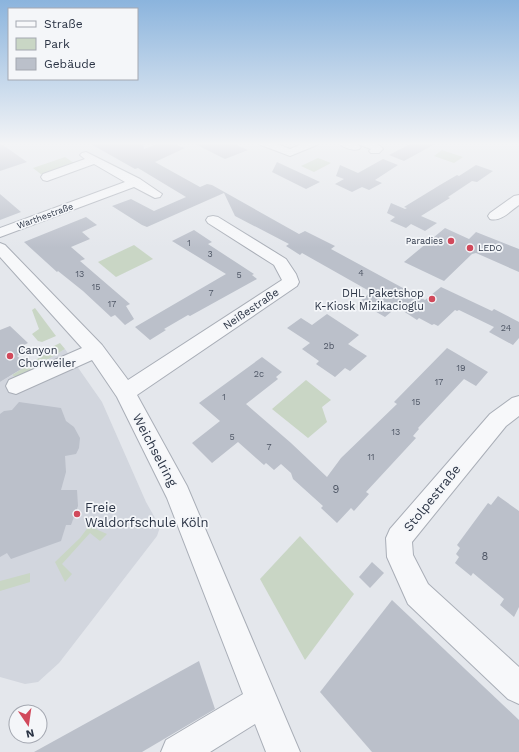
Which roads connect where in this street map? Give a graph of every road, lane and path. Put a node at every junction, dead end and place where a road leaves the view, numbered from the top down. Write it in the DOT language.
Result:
graph roads {
  1 [pos="129,178"];
  2 [pos="136,182"];
  3 [pos="155,194"];
  4 [pos="519,198"];
  5 [pos="51,214"];
  6 [pos="495,216"];
  7 [pos="212,220"];
  8 [pos="62,225"];
  9 [pos="0,233"];
  10 [pos="0,248"];
  11 [pos="95,350"];
  12 [pos="16,386"];
  13 [pos="125,392"];
  14 [pos="519,404"];
  15 [pos="519,688"];
  16 [pos="262,701"];
  17 [pos="178,752"];
  18 [pos="283,752"];
  1 -- 2 [label="street"];
  2 -- 3 [label="street"];
  2 -- 5 [label="street, Warthestraße"];
  4 -- 6 [label="street"];
  5 -- 8 [label="street"];
  5 -- 9 [label="street, Warthestraße"];
  7 -- 13 [label="street, Neißestraße"];
  10 -- 11 [label="street, Weichselring"];
  11 -- 12 [label="street"];
  11 -- 13 [label="street, Weichselring"];
  13 -- 16 [label="street, Weichselring"];
  14 -- 15 [label="street, Stolpestraße"];
  16 -- 17 [label="street"];
  16 -- 18 [label="street, Weichselring"];
}
